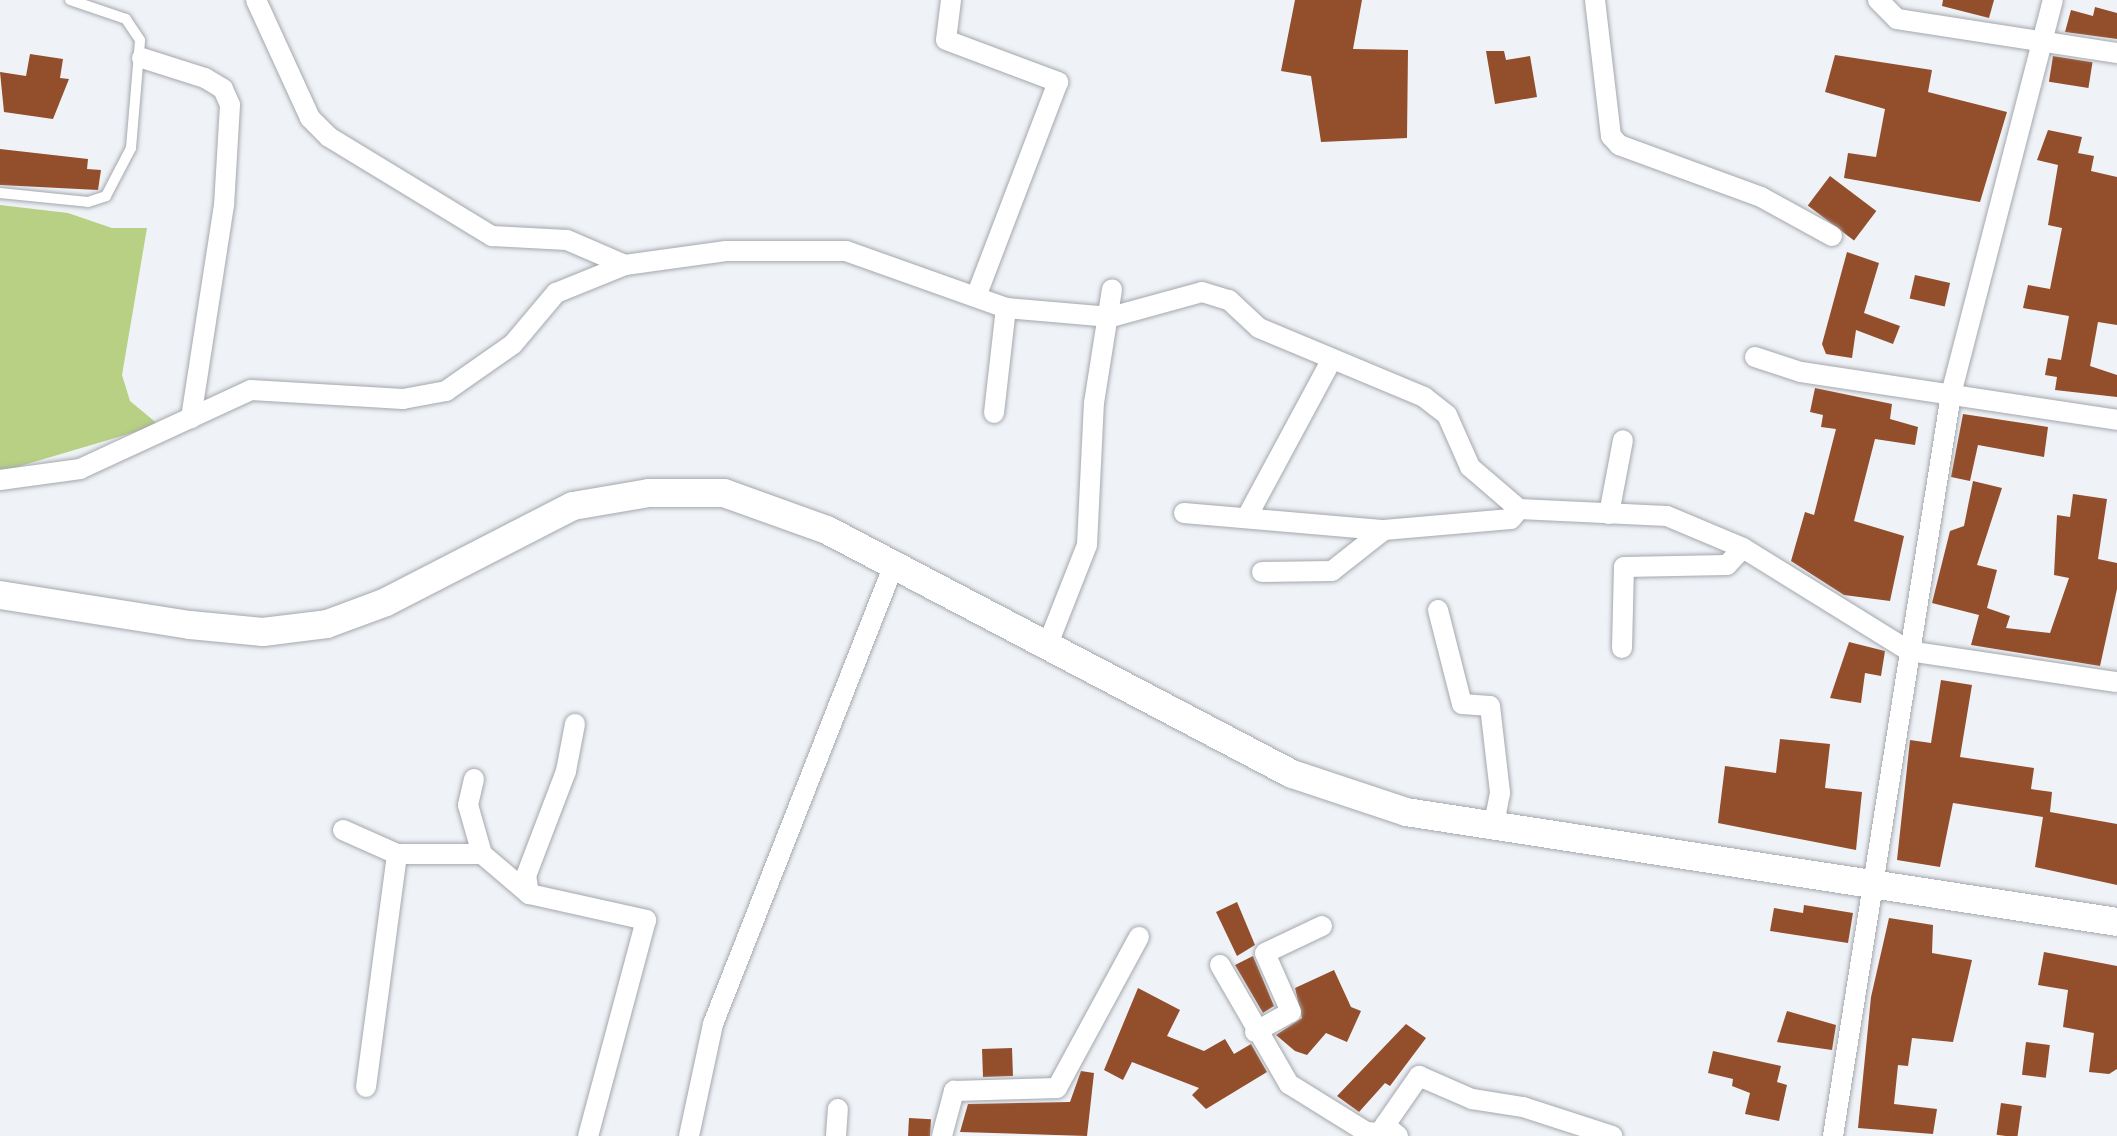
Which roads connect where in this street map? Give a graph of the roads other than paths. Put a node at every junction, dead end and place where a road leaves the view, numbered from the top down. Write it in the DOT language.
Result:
graph roads {
  1 [pos="70,0"];
  2 [pos="256,0"];
  3 [pos="951,0"];
  4 [pos="1595,0"];
  5 [pos="1878,0"];
  6 [pos="2053,0"];
  7 [pos="2042,41"];
  8 [pos="2117,53"];
  9 [pos="142,58"];
  10 [pos="0,193"];
  11 [pos="1832,236"];
  12 [pos="625,265"];
  13 [pos="1112,289"];
  14 [pos="976,297"];
  15 [pos="1006,308"];
  16 [pos="1111,317"];
  17 [pos="1755,357"];
  18 [pos="1332,359"];
  19 [pos="1951,394"];
  20 [pos="994,413"];
  21 [pos="191,418"];
  22 [pos="2117,420"];
  23 [pos="1623,440"];
  24 [pos="0,480"];
  25 [pos="1519,509"];
  26 [pos="1184,513"];
  27 [pos="1609,514"];
  28 [pos="1248,515"];
  29 [pos="1384,530"];
  30 [pos="1743,548"];
  31 [pos="894,565"];
  32 [pos="1262,572"];
  33 [pos="0,595"];
  34 [pos="1438,610"];
  35 [pos="1048,644"];
  36 [pos="1622,648"];
  37 [pos="1909,651"];
  38 [pos="2117,682"];
  39 [pos="575,724"];
  40 [pos="474,779"];
  41 [pos="1494,824"];
  42 [pos="343,830"];
  43 [pos="397,854"];
  44 [pos="482,854"];
  45 [pos="1872,885"];
  46 [pos="529,894"];
  47 [pos="2117,922"];
  48 [pos="1322,926"];
  49 [pos="1139,937"];
  50 [pos="1220,965"];
  51 [pos="1255,1032"];
  52 [pos="366,1087"];
  53 [pos="838,1109"];
  54 [pos="1391,1131"];
  55 [pos="588,1136"];
  56 [pos="689,1136"];
  57 [pos="836,1136"];
  58 [pos="942,1136"];
  59 [pos="1612,1136"];
  60 [pos="1833,1136"];
  1 -- 9 [label="lane"];
  2 -- 12 [label="street"];
  3 -- 14 [label="street"];
  4 -- 11 [label="street"];
  5 -- 7 [label="street"];
  6 -- 7 [label="street"];
  7 -- 8 [label="street"];
  7 -- 19 [label="street"];
  9 -- 10 [label="lane"];
  9 -- 21 [label="street"];
  12 -- 14 [label="street"];
  12 -- 21 [label="street"];
  13 -- 16 [label="street"];
  14 -- 15 [label="street"];
  15 -- 16 [label="street"];
  15 -- 20 [label="street"];
  16 -- 18 [label="street"];
  16 -- 35 [label="street"];
  17 -- 19 [label="street"];
  18 -- 25 [label="street"];
  18 -- 28 [label="street"];
  19 -- 22 [label="street"];
  19 -- 37 [label="street"];
  21 -- 24 [label="street"];
  23 -- 27 [label="street"];
  25 -- 27 [label="street"];
  25 -- 29 [label="street"];
  26 -- 28 [label="street"];
  27 -- 30 [label="street"];
  28 -- 29 [label="street"];
  29 -- 32 [label="street"];
  30 -- 36 [label="street"];
  30 -- 37 [label="street"];
  31 -- 33 [label="street"];
  31 -- 35 [label="street"];
  31 -- 56 [label="street"];
  34 -- 41 [label="street"];
  35 -- 41 [label="street"];
  37 -- 38 [label="street"];
  37 -- 45 [label="street"];
  39 -- 46 [label="street"];
  40 -- 44 [label="street"];
  41 -- 45 [label="street"];
  42 -- 43 [label="street"];
  43 -- 44 [label="street"];
  43 -- 52 [label="street"];
  44 -- 46 [label="street"];
  45 -- 47 [label="street"];
  45 -- 60 [label="street"];
  46 -- 55 [label="street"];
  48 -- 51 [label="street"];
  49 -- 58 [label="street"];
  50 -- 51 [label="street"];
  51 -- 54 [label="street"];
  53 -- 57 [label="street"];
  54 -- 59 [label="street"];
}
